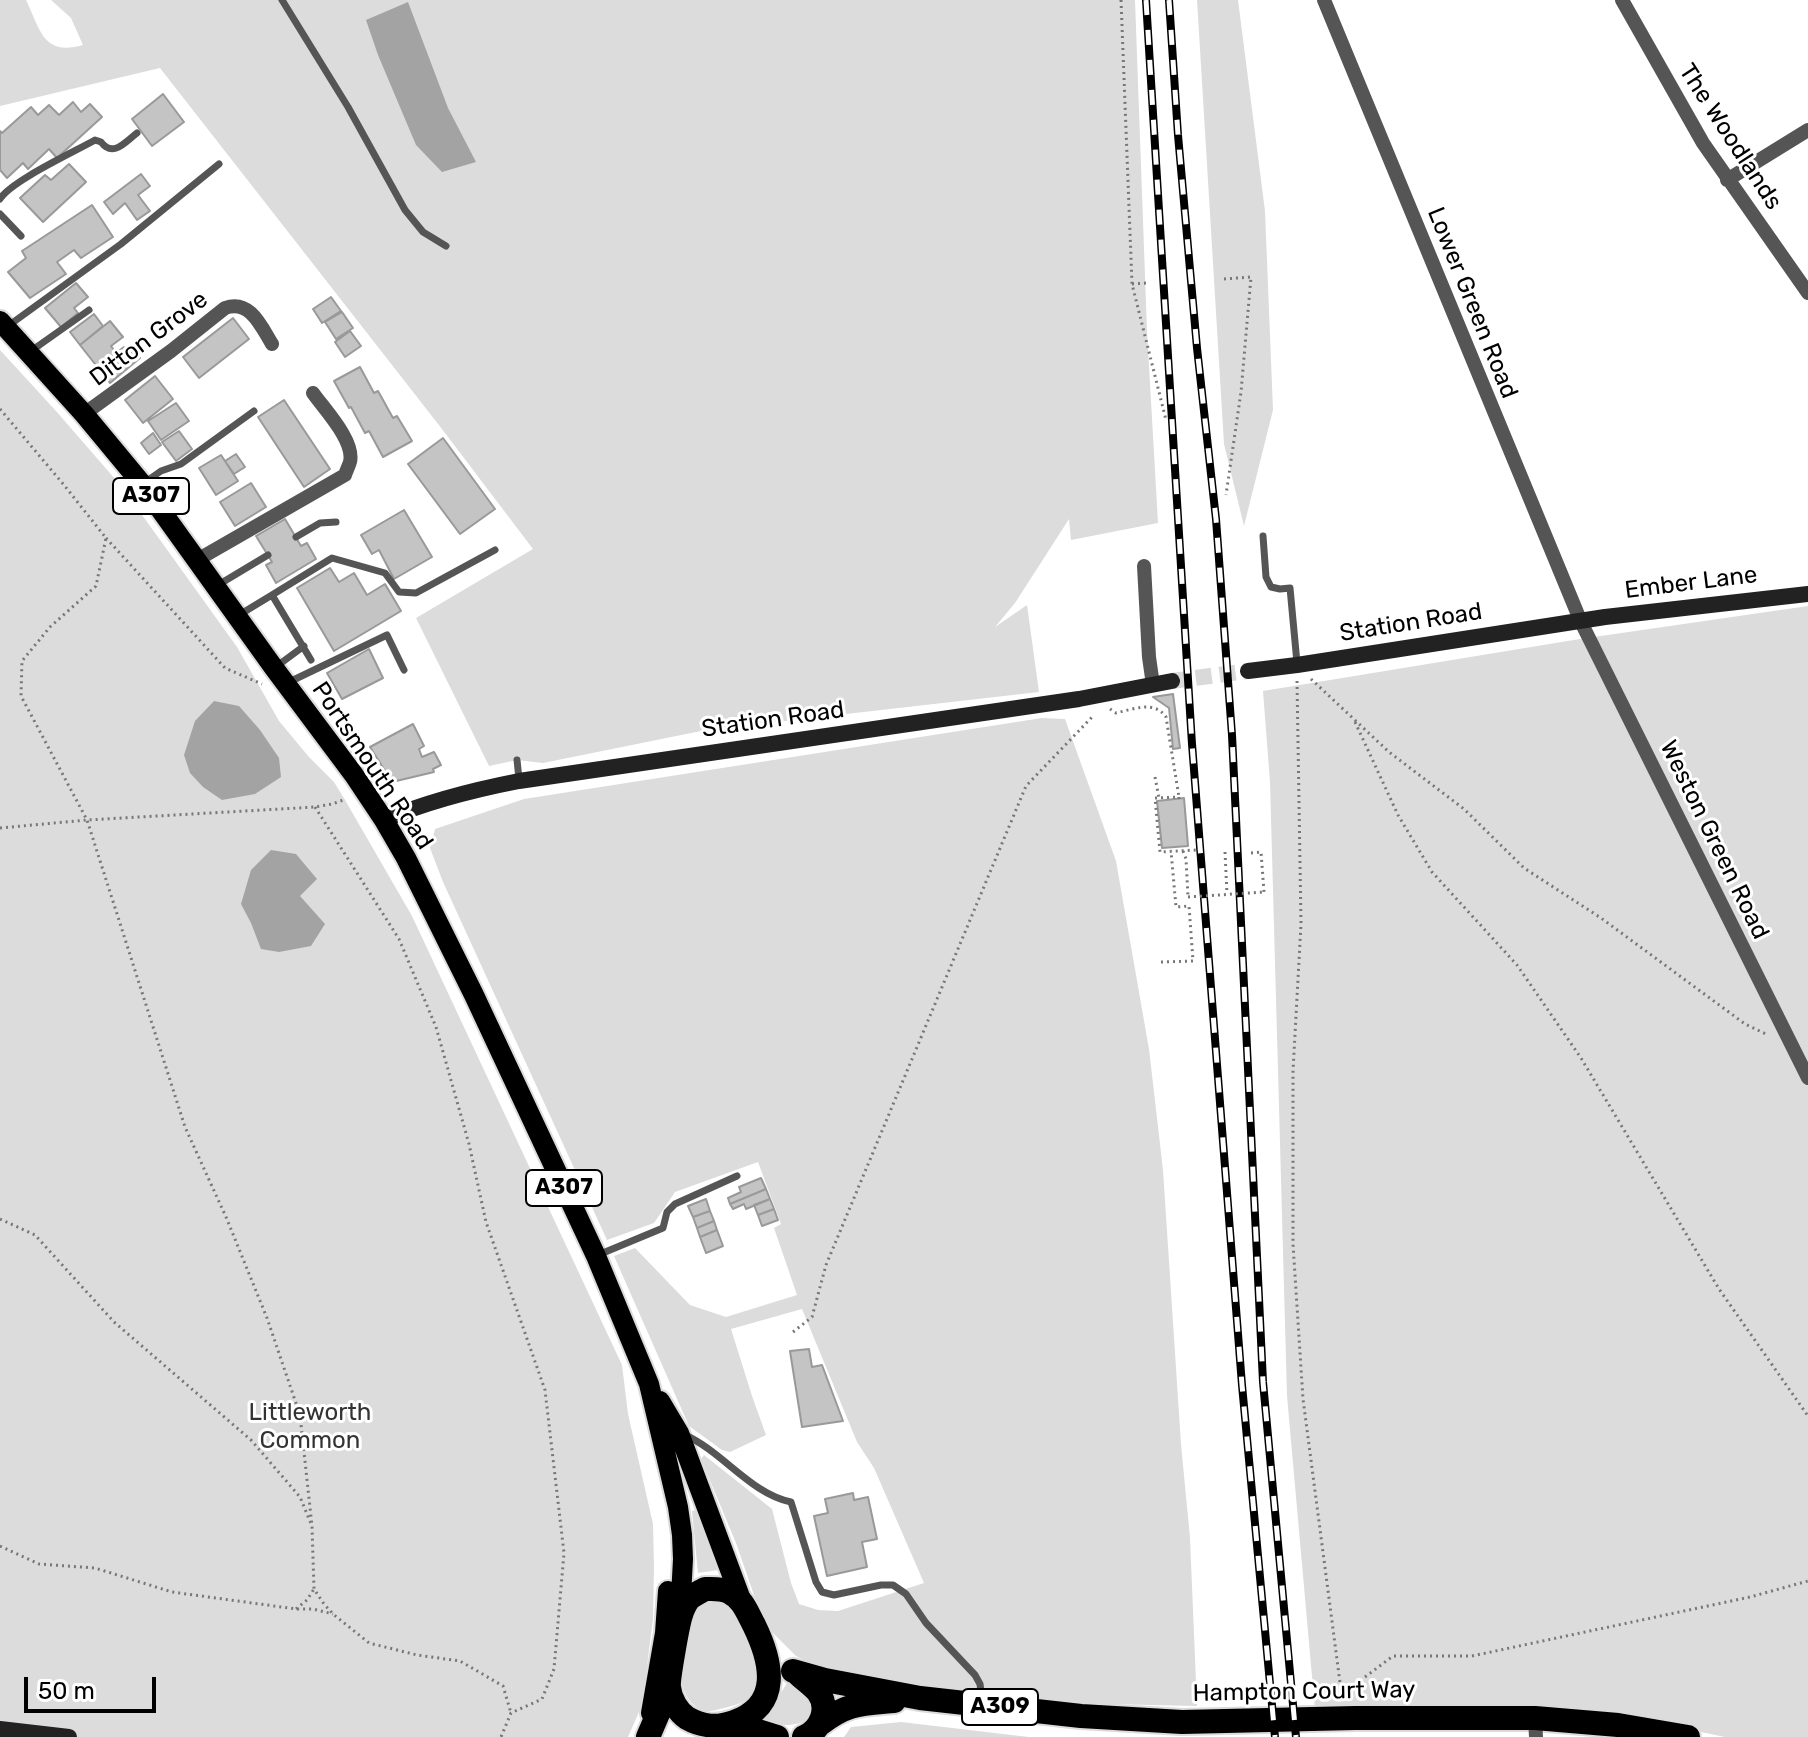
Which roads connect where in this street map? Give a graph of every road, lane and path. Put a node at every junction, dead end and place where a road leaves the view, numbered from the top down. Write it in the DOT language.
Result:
graph roads {
  1 [pos="282,0"];
  2 [pos="1121,0"];
  3 [pos="1324,0"];
  4 [pos="1622,0"];
  5 [pos="1808,130"];
  6 [pos="137,133"];
  7 [pos="219,164"];
  8 [pos="1727,180"];
  9 [pos="0,199"];
  10 [pos="0,214"];
  11 [pos="21,236"];
  12 [pos="446,246"];
  13 [pos="1224,279"];
  14 [pos="1147,283"];
  15 [pos="1132,284"];
  16 [pos="1808,293"];
  17 [pos="89,310"];
  18 [pos="3,324"];
  19 [pos="272,344"];
  20 [pos="29,352"];
  21 [pos="313,393"];
  22 [pos="0,409"];
  23 [pos="254,411"];
  24 [pos="84,414"];
  25 [pos="1166,420"];
  26 [pos="142,484"];
  27 [pos="1226,495"];
  28 [pos="336,522"];
  29 [pos="1263,536"];
  30 [pos="296,537"];
  31 [pos="106,538"];
  32 [pos="495,550"];
  33 [pos="268,555"];
  34 [pos="197,560"];
  35 [pos="1144,566"];
  36 [pos="216,586"];
  37 [pos="1808,594"];
  38 [pos="272,595"];
  39 [pos="237,616"];
  40 [pos="1581,622"];
  41 [pos="304,646"];
  42 [pos="311,660"];
  43 [pos="1297,665"];
  44 [pos="404,670"];
  45 [pos="1248,671"];
  46 [pos="277,680"];
  47 [pos="1172,681"];
  48 [pos="1153,685"];
  49 [pos="1107,694"];
  50 [pos="1094,715"];
  51 [pos="1355,722"];
  52 [pos="517,760"];
  53 [pos="1155,777"];
  54 [pos="519,781"];
  55 [pos="1159,798"];
  56 [pos="345,800"];
  57 [pos="315,807"];
  58 [pos="87,820"];
  59 [pos="384,820"];
  60 [pos="0,828"];
  61 [pos="1196,850"];
  62 [pos="1171,851"];
  63 [pos="1183,851"];
  64 [pos="1225,852"];
  65 [pos="1251,853"];
  66 [pos="1227,894"];
  67 [pos="1161,962"];
  68 [pos="1792,1046"];
  69 [pos="1808,1078"];
  70 [pos="737,1176"];
  71 [pos="0,1219"];
  72 [pos="596,1256"];
  73 [pos="793,1332"];
  74 [pos="649,1384"];
  75 [pos="1808,1416"];
  76 [pos="679,1433"];
  77 [pos="666,1461"];
  78 [pos="312,1526"];
  79 [pos="0,1546"];
  80 [pos="1808,1581"];
  81 [pos="314,1589"];
  82 [pos="742,1602"];
  83 [pos="296,1609"];
  84 [pos="333,1614"];
  85 [pos="680,1616"];
  86 [pos="764,1646"];
  87 [pos="793,1671"];
  88 [pos="669,1688"];
  89 [pos="1340,1695"];
  90 [pos="920,1698"];
  91 [pos="982,1705"];
  92 [pos="511,1713"];
  93 [pos="1355,1718"];
  94 [pos="1535,1728"];
  95 [pos="0,1729"];
  96 [pos="711,1730"];
  97 [pos="814,1732"];
  98 [pos="69,1737"];
  99 [pos="501,1737"];
  100 [pos="647,1737"];
  101 [pos="777,1737"];
  102 [pos="1688,1737"];
  1 -- 12 [label="lane"];
  2 -- 15 [label="path"];
  3 -- 40 [label="street, Lower Green Road"];
  4 -- 8 [label="street, The Woodlands"];
  5 -- 8 [label="street"];
  6 -- 9 [label="lane"];
  7 -- 18 [label="lane"];
  8 -- 16 [label="street, The Woodlands"];
  10 -- 11 [label="lane"];
  13 -- 27 [label="path"];
  14 -- 15 [label="path"];
  15 -- 25 [label="path"];
  17 -- 20 [label="lane"];
  18 -- 20 [label="main road, Portsmouth Road / A307"];
  19 -- 24 [label="street, Ditton Grove"];
  20 -- 24 [label="main road, Portsmouth Road / A307"];
  21 -- 34 [label="street"];
  22 -- 31 [label="path"];
  23 -- 26 [label="lane"];
  24 -- 26 [label="main road, Portsmouth Road / A307"];
  26 -- 34 [label="main road, Portsmouth Road / A307"];
  28 -- 30 [label="lane"];
  29 -- 43 [label="lane"];
  31 -- 46 [label="path"];
  31 -- 58 [label="path"];
  32 -- 38 [label="lane"];
  33 -- 36 [label="lane"];
  34 -- 36 [label="main road, Portsmouth Road / A307"];
  35 -- 48 [label="street"];
  36 -- 39 [label="main road, Portsmouth Road / A307"];
  37 -- 40 [label="main road, Ember Lane"];
  38 -- 39 [label="lane"];
  38 -- 41 [label="lane"];
  39 -- 46 [label="main road, Portsmouth Road / A307"];
  40 -- 43 [label="main road, Station Road"];
  40 -- 68 [label="street, Weston Green Road"];
  41 -- 42 [label="lane"];
  41 -- 46 [label="lane"];
  43 -- 45 [label="main road, Station Road"];
  43 -- 51 [label="path"];
  43 -- 89 [label="path"];
  44 -- 46 [label="lane"];
  46 -- 59 [label="main road, Portsmouth Road / A307"];
  47 -- 48 [label="main road, Station Road"];
  48 -- 49 [label="main road, Station Road"];
  49 -- 54 [label="main road, Station Road"];
  49 -- 55 [label="path"];
  50 -- 73 [label="path"];
  51 -- 68 [label="path"];
  51 -- 75 [label="path"];
  52 -- 54 [label="lane"];
  53 -- 55 [label="path"];
  54 -- 59 [label="main road, Station Road"];
  55 -- 62 [label="path"];
  56 -- 57 [label="path"];
  57 -- 58 [label="path"];
  57 -- 92 [label="path"];
  58 -- 60 [label="path"];
  58 -- 78 [label="path"];
  59 -- 72 [label="main road, Portsmouth Road / A307"];
  61 -- 63 [label="path"];
  62 -- 63 [label="path"];
  62 -- 67 [label="path"];
  63 -- 66 [label="path, bridge"];
  64 -- 66 [label="path"];
  65 -- 66 [label="path, bridge"];
  68 -- 69 [label="street, Weston Green Road"];
  70 -- 72 [label="lane"];
  71 -- 78 [label="path"];
  72 -- 74 [label="main road, Portsmouth Road / A307"];
  74 -- 76 [label="main road, Portsmouth Road / A307"];
  74 -- 77 [label="main road, Portsmouth Road / A307"];
  76 -- 82 [label="main road, Portsmouth Road / A307"];
  76 -- 91 [label="lane"];
  77 -- 85 [label="main road, Portsmouth Road / A307"];
  77 -- 100 [label="main road"];
  78 -- 81 [label="path"];
  79 -- 83 [label="path"];
  80 -- 89 [label="path"];
  81 -- 83 [label="path"];
  81 -- 84 [label="path"];
  82 -- 85 [label="highway"];
  82 -- 86 [label="highway"];
  83 -- 84 [label="path"];
  84 -- 92 [label="path"];
  85 -- 88 [label="highway"];
  86 -- 87 [label="highway"];
  86 -- 96 [label="highway"];
  87 -- 90 [label="highway, Hampton Court Way / A309"];
  87 -- 97 [label="highway"];
  88 -- 96 [label="highway"];
  88 -- 100 [label="highway"];
  89 -- 93 [label="path"];
  90 -- 91 [label="highway, Hampton Court Way / A309"];
  90 -- 97 [label="highway, Hampton Court Way / A309"];
  91 -- 93 [label="highway, Hampton Court Way / A309"];
  92 -- 99 [label="path"];
  93 -- 94 [label="highway, Hampton Court Way / A309"];
  94 -- 102 [label="highway, Hampton Court Way / A309"];
  95 -- 98 [label="main road"];
  96 -- 101 [label="highway"];
}
